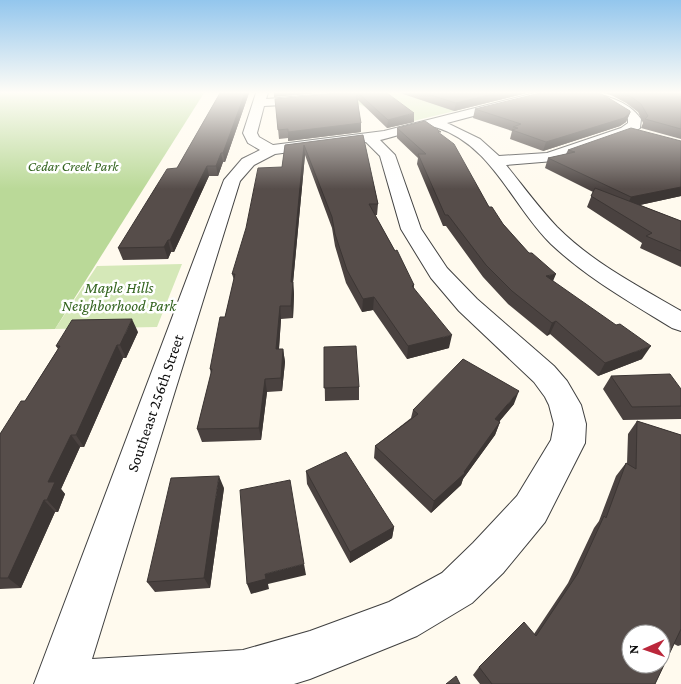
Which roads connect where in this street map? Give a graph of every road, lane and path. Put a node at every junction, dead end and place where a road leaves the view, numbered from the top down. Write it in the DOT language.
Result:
graph roads {
  1 [pos="254,125"];
  2 [pos="424,125"];
  3 [pos="448,125"];
  4 [pos="635,125"];
  5 [pos="626,132"];
  6 [pos="643,135"];
  7 [pos="370,137"];
  8 [pos="271,150"];
  9 [pos="503,161"];
  10 [pos="559,215"];
  11 [pos="681,322"];
  12 [pos="59,684"];
  13 [pos="85,684"];
  1 -- 8 [label="street"];
  2 -- 7 [label="street"];
  3 -- 9 [label="street"];
  4 -- 5 [label="street"];
  5 -- 6 [label="street"];
  5 -- 9 [label="street"];
  7 -- 8 [label="street"];
  7 -- 13 [label="street"];
  8 -- 12 [label="street, Southeast 256th Street"];
  9 -- 10 [label="street"];
  9 -- 11 [label="street"];
}
